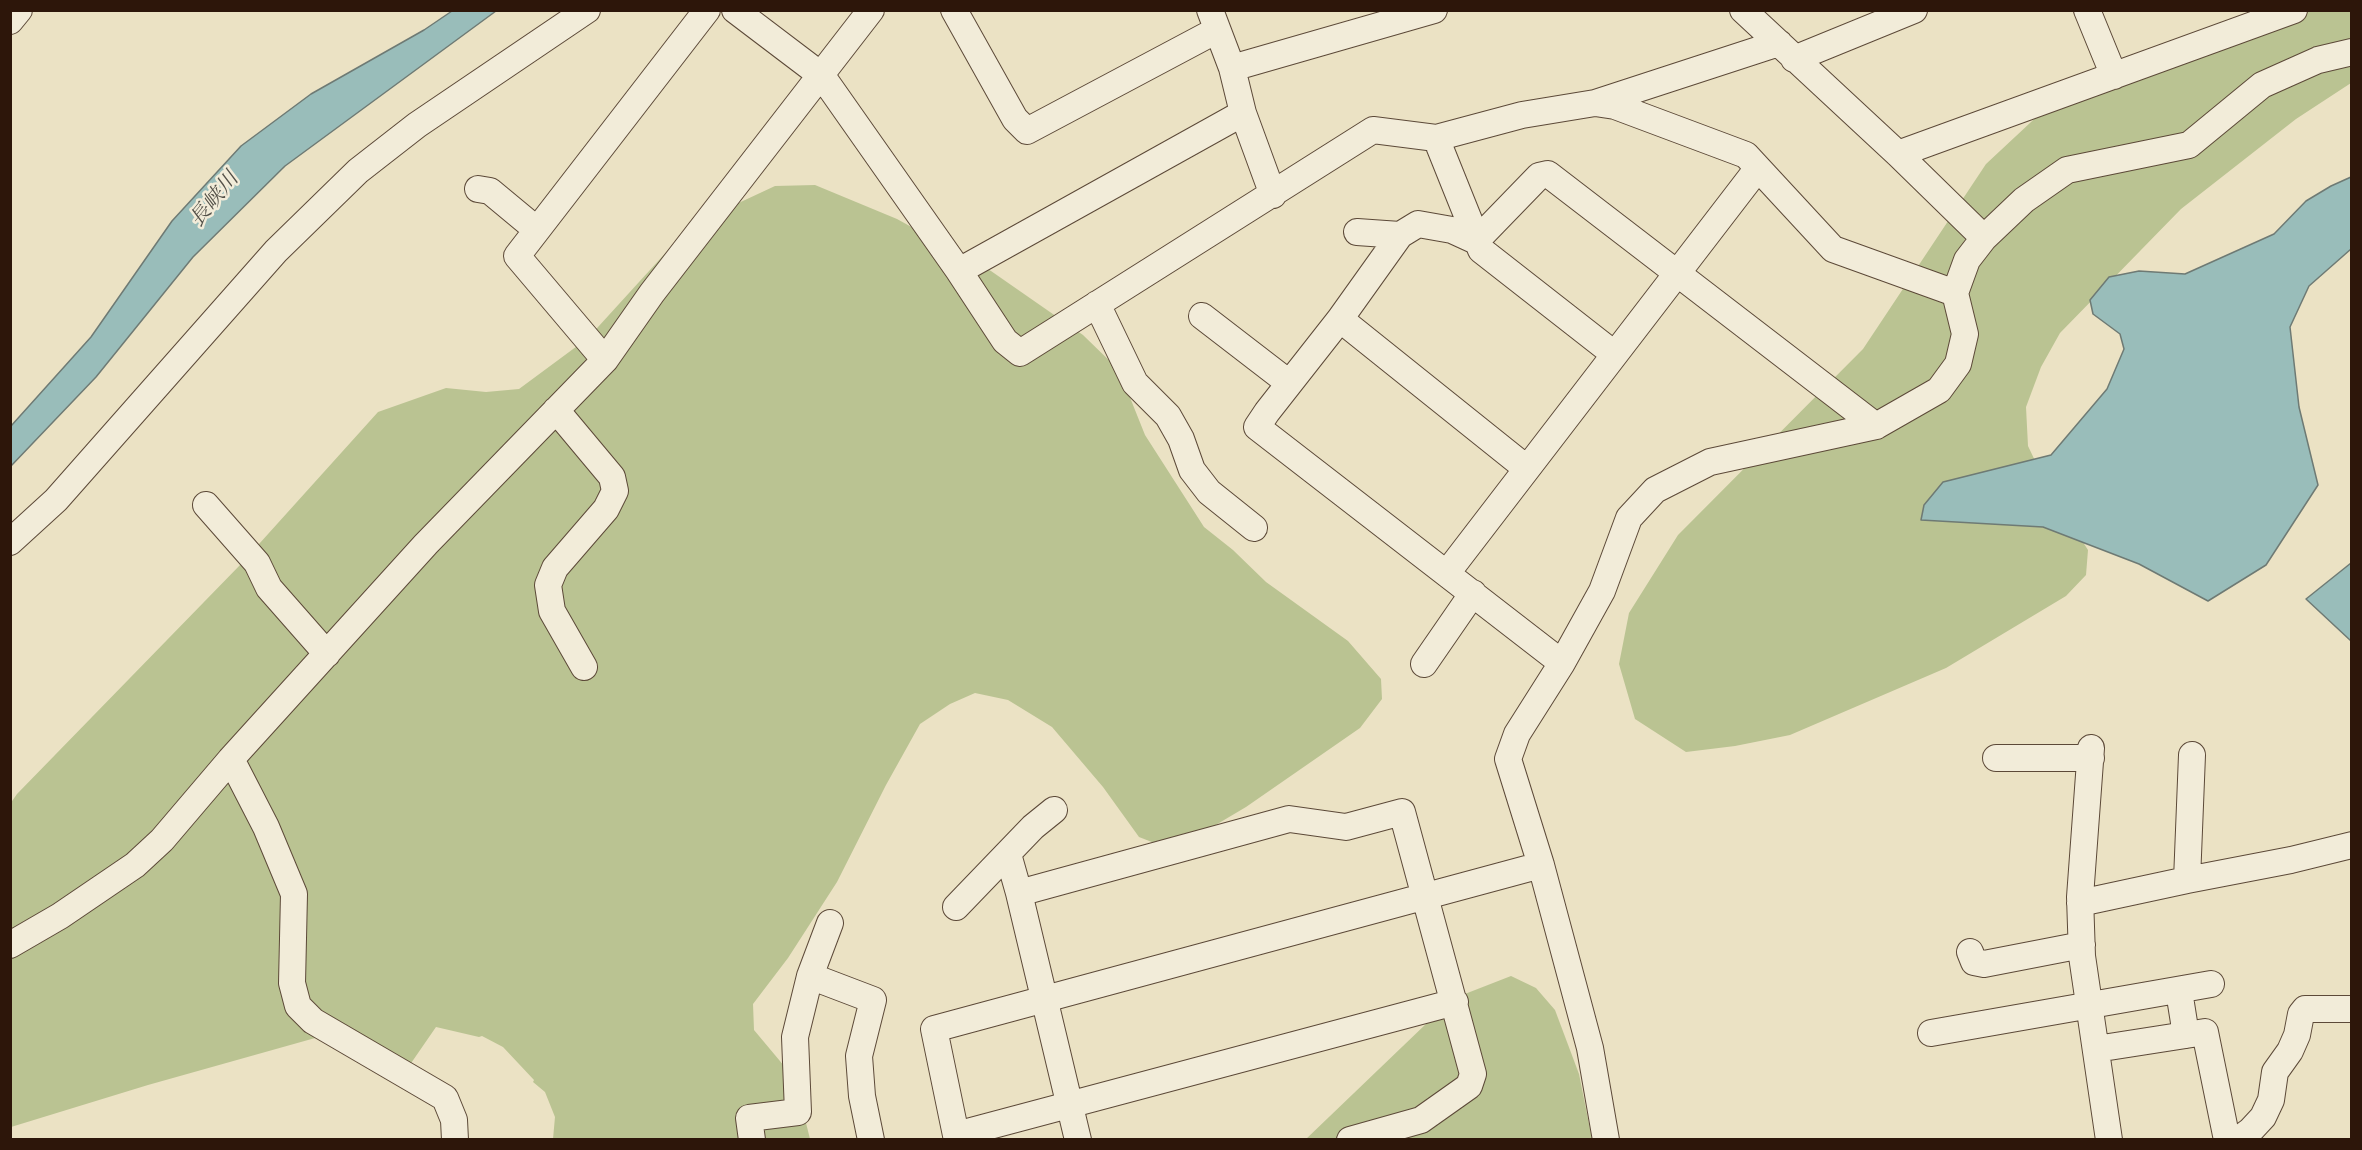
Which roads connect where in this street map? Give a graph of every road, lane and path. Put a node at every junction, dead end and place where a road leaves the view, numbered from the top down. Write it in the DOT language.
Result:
graph roads {
  1 [pos="19,10"];
  2 [pos="587,10"];
  3 [pos="707,10"];
  4 [pos="735,10"];
  5 [pos="871,10"];
  6 [pos="954,10"];
  7 [pos="1434,10"];
  8 [pos="1743,10"];
  9 [pos="1914,10"];
  10 [pos="2087,10"];
  11 [pos="2294,10"];
  12 [pos="1889,15"];
  13 [pos="1214,20"];
  14 [pos="10,21"];
  15 [pos="1786,51"];
  16 [pos="2352,52"];
  17 [pos="1232,68"];
  18 [pos="822,76"];
  19 [pos="2114,76"];
  20 [pos="1595,103"];
  21 [pos="1243,113"];
  22 [pos="1436,138"];
  23 [pos="1898,154"];
  24 [pos="1758,168"];
  25 [pos="490,185"];
  26 [pos="1273,195"];
  27 [pos="537,230"];
  28 [pos="1357,232"];
  29 [pos="1400,235"];
  30 [pos="1984,238"];
  31 [pos="1476,241"];
  32 [pos="959,271"];
  33 [pos="1678,274"];
  34 [pos="1955,293"];
  35 [pos="1097,304"];
  36 [pos="1202,316"];
  37 [pos="1340,319"];
  38 [pos="1614,354"];
  39 [pos="604,360"];
  40 [pos="1289,383"];
  41 [pos="556,410"];
  42 [pos="1876,426"];
  43 [pos="1526,468"];
  44 [pos="206,505"];
  45 [pos="1254,528"];
  46 [pos="10,542"];
  47 [pos="1447,573"];
  48 [pos="1473,593"];
  49 [pos="327,654"];
  50 [pos="1562,663"];
  51 [pos="1424,664"];
  52 [pos="584,667"];
  53 [pos="2192,755"];
  54 [pos="1996,758"];
  55 [pos="231,759"];
  56 [pos="1054,810"];
  57 [pos="2352,845"];
  58 [pos="1008,854"];
  59 [pos="1540,866"];
  60 [pos="2187,880"];
  61 [pos="1019,893"];
  62 [pos="1425,896"];
  63 [pos="2080,903"];
  64 [pos="956,907"];
  65 [pos="830,923"];
  66 [pos="10,945"];
  67 [pos="2082,945"];
  68 [pos="1970,952"];
  69 [pos="810,976"];
  70 [pos="2211,984"];
  71 [pos="2179,991"];
  72 [pos="1045,999"];
  73 [pos="1455,1002"];
  74 [pos="2090,1005"];
  75 [pos="2352,1009"];
  76 [pos="1931,1033"];
  77 [pos="2186,1035"];
  78 [pos="2096,1049"];
  79 [pos="1069,1105"];
  80 [pos="957,1137"];
  81 [pos="455,1140"];
  82 [pos="752,1140"];
  83 [pos="871,1140"];
  84 [pos="1078,1140"];
  85 [pos="1350,1140"];
  86 [pos="1606,1140"];
  87 [pos="2109,1140"];
  88 [pos="2227,1140"];
  89 [pos="2238,1140"];
  1 -- 14 [label="street"];
  2 -- 46 [label="street"];
  3 -- 27 [label="street"];
  4 -- 18 [label="street"];
  5 -- 18 [label="street"];
  6 -- 13 [label="street"];
  7 -- 17 [label="street"];
  8 -- 15 [label="street"];
  9 -- 12 [label="street"];
  10 -- 19 [label="street"];
  11 -- 19 [label="street"];
  12 -- 15 [label="street"];
  13 -- 17 [label="street"];
  15 -- 20 [label="street"];
  15 -- 23 [label="street"];
  16 -- 30 [label="street"];
  17 -- 21 [label="street"];
  18 -- 32 [label="street"];
  18 -- 39 [label="street"];
  19 -- 23 [label="street"];
  20 -- 22 [label="street"];
  20 -- 24 [label="street"];
  21 -- 26 [label="street"];
  21 -- 32 [label="street"];
  22 -- 26 [label="street"];
  22 -- 31 [label="street"];
  23 -- 30 [label="street"];
  24 -- 33 [label="street"];
  24 -- 34 [label="street"];
  25 -- 27 [label="street"];
  26 -- 35 [label="street"];
  27 -- 39 [label="street"];
  28 -- 29 [label="street"];
  29 -- 31 [label="street"];
  29 -- 37 [label="street"];
  30 -- 34 [label="street"];
  31 -- 33 [label="street"];
  31 -- 38 [label="street"];
  32 -- 35 [label="street"];
  33 -- 38 [label="street"];
  33 -- 42 [label="street"];
  34 -- 42 [label="street"];
  35 -- 45 [label="street"];
  36 -- 40 [label="street"];
  37 -- 40 [label="street"];
  37 -- 43 [label="street"];
  38 -- 43 [label="street"];
  39 -- 41 [label="street"];
  40 -- 47 [label="street"];
  41 -- 49 [label="street"];
  41 -- 52 [label="street"];
  42 -- 50 [label="street"];
  43 -- 47 [label="street"];
  44 -- 49 [label="street"];
  47 -- 48 [label="street"];
  48 -- 50 [label="street"];
  48 -- 51 [label="street"];
  49 -- 55 [label="street"];
  50 -- 59 [label="street"];
  53 -- 60 [label="street"];
  54 -- 63 [label="street"];
  55 -- 66 [label="street"];
  55 -- 81 [label="street"];
  56 -- 58 [label="street"];
  57 -- 60 [label="street"];
  58 -- 61 [label="street"];
  58 -- 64 [label="street"];
  59 -- 62 [label="street"];
  59 -- 86 [label="street"];
  60 -- 63 [label="street"];
  61 -- 62 [label="street"];
  61 -- 72 [label="street"];
  62 -- 72 [label="street"];
  62 -- 73 [label="street"];
  63 -- 67 [label="street"];
  65 -- 69 [label="street"];
  67 -- 68 [label="street"];
  67 -- 74 [label="street"];
  69 -- 82 [label="street"];
  69 -- 83 [label="street"];
  70 -- 71 [label="street"];
  71 -- 74 [label="street"];
  71 -- 77 [label="street"];
  72 -- 79 [label="street"];
  72 -- 80 [label="street"];
  73 -- 79 [label="street"];
  73 -- 85 [label="street"];
  74 -- 76 [label="street"];
  74 -- 78 [label="street"];
  75 -- 89 [label="street"];
  77 -- 78 [label="street"];
  77 -- 88 [label="street"];
  78 -- 87 [label="street"];
  79 -- 80 [label="street"];
  79 -- 84 [label="street"];
}
